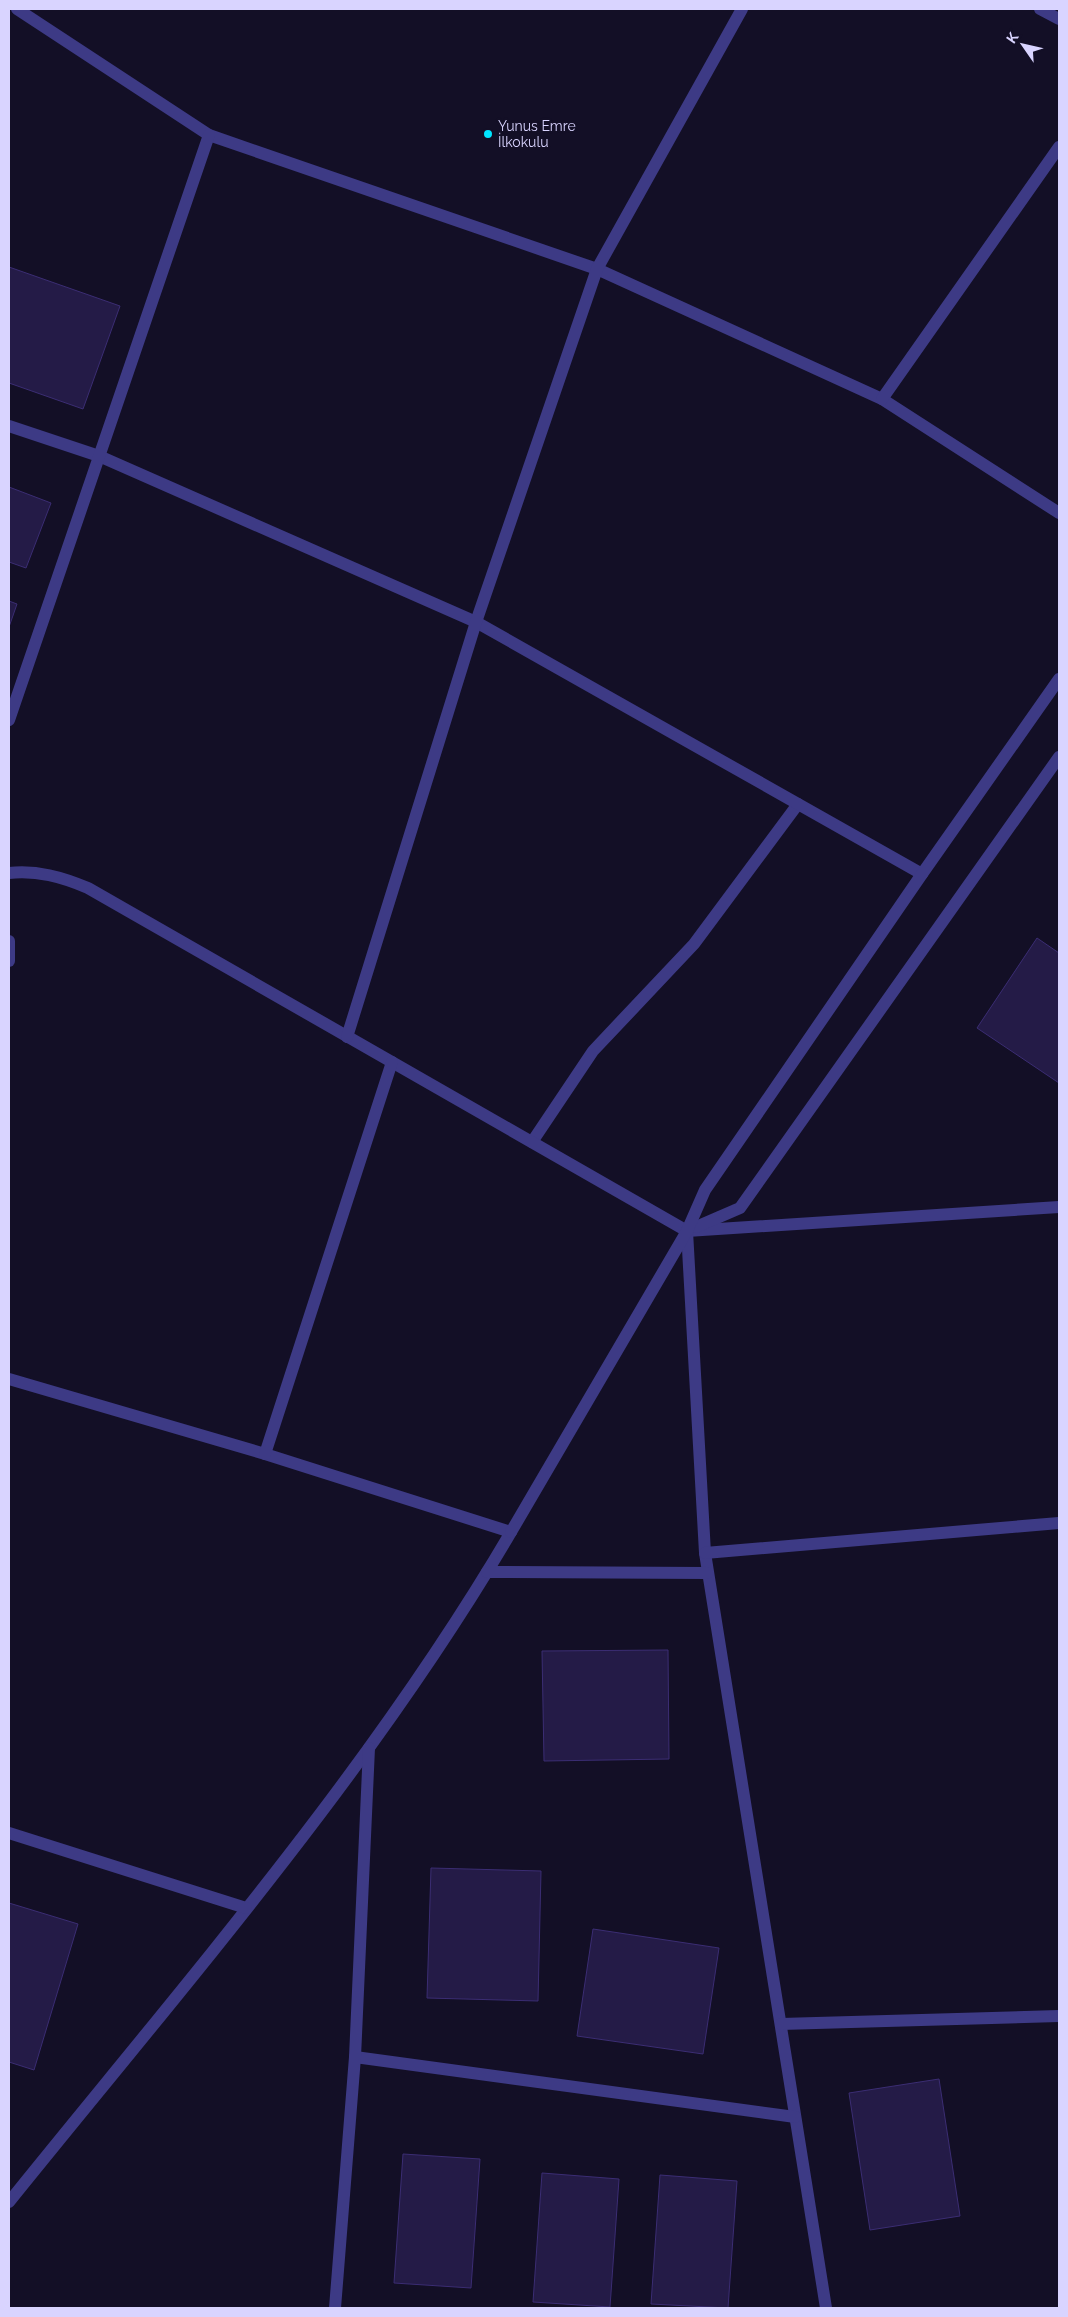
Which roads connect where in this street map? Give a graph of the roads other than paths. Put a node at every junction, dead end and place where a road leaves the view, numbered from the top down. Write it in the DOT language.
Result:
graph roads {
  1 [pos="18,9"];
  2 [pos="742,9"];
  3 [pos="1040,9"];
  4 [pos="1059,19"];
  5 [pos="210,135"];
  6 [pos="1059,147"];
  7 [pos="597,269"];
  8 [pos="882,399"];
  9 [pos="9,426"];
  10 [pos="99,456"];
  11 [pos="1059,513"];
  12 [pos="476,622"];
  13 [pos="1059,680"];
  14 [pos="9,720"];
  15 [pos="1059,757"];
  16 [pos="798,804"];
  17 [pos="9,873"];
  18 [pos="922,874"];
  19 [pos="9,941"];
  20 [pos="9,961"];
  21 [pos="347,1037"];
  22 [pos="392,1062"];
  23 [pos="532,1142"];
  24 [pos="1059,1207"];
  25 [pos="687,1231"];
  26 [pos="9,1379"];
  27 [pos="265,1454"];
  28 [pos="1059,1524"];
  29 [pos="511,1532"];
  30 [pos="705,1553"];
  31 [pos="487,1572"];
  32 [pos="708,1573"];
  33 [pos="369,1748"];
  34 [pos="9,1833"];
  35 [pos="246,1908"];
  36 [pos="1059,2016"];
  37 [pos="781,2024"];
  38 [pos="355,2057"];
  39 [pos="795,2117"];
  40 [pos="9,2202"];
  41 [pos="335,2308"];
  42 [pos="826,2308"];
  1 -- 5 [label="street"];
  2 -- 7 [label="street"];
  3 -- 4 [label="street"];
  5 -- 7 [label="street"];
  5 -- 10 [label="street"];
  6 -- 8 [label="street"];
  7 -- 8 [label="street"];
  7 -- 12 [label="street"];
  8 -- 11 [label="street"];
  9 -- 10 [label="street"];
  10 -- 12 [label="street"];
  10 -- 14 [label="street"];
  12 -- 16 [label="street"];
  12 -- 21 [label="street"];
  13 -- 18 [label="street"];
  15 -- 25 [label="street"];
  16 -- 18 [label="street"];
  16 -- 23 [label="street"];
  17 -- 21 [label="street"];
  18 -- 25 [label="street"];
  19 -- 20 [label="street"];
  21 -- 22 [label="street"];
  22 -- 23 [label="street"];
  22 -- 27 [label="street"];
  23 -- 25 [label="street"];
  24 -- 25 [label="street"];
  25 -- 29 [label="street"];
  25 -- 30 [label="street"];
  26 -- 27 [label="street"];
  27 -- 29 [label="street"];
  28 -- 30 [label="street"];
  29 -- 31 [label="street"];
  30 -- 32 [label="street"];
  31 -- 32 [label="street"];
  31 -- 33 [label="street"];
  32 -- 37 [label="street"];
  33 -- 35 [label="street"];
  33 -- 38 [label="street"];
  34 -- 35 [label="street"];
  35 -- 40 [label="street"];
  36 -- 37 [label="street"];
  37 -- 39 [label="street"];
  38 -- 39 [label="street"];
  38 -- 41 [label="street"];
  39 -- 42 [label="street"];
}
